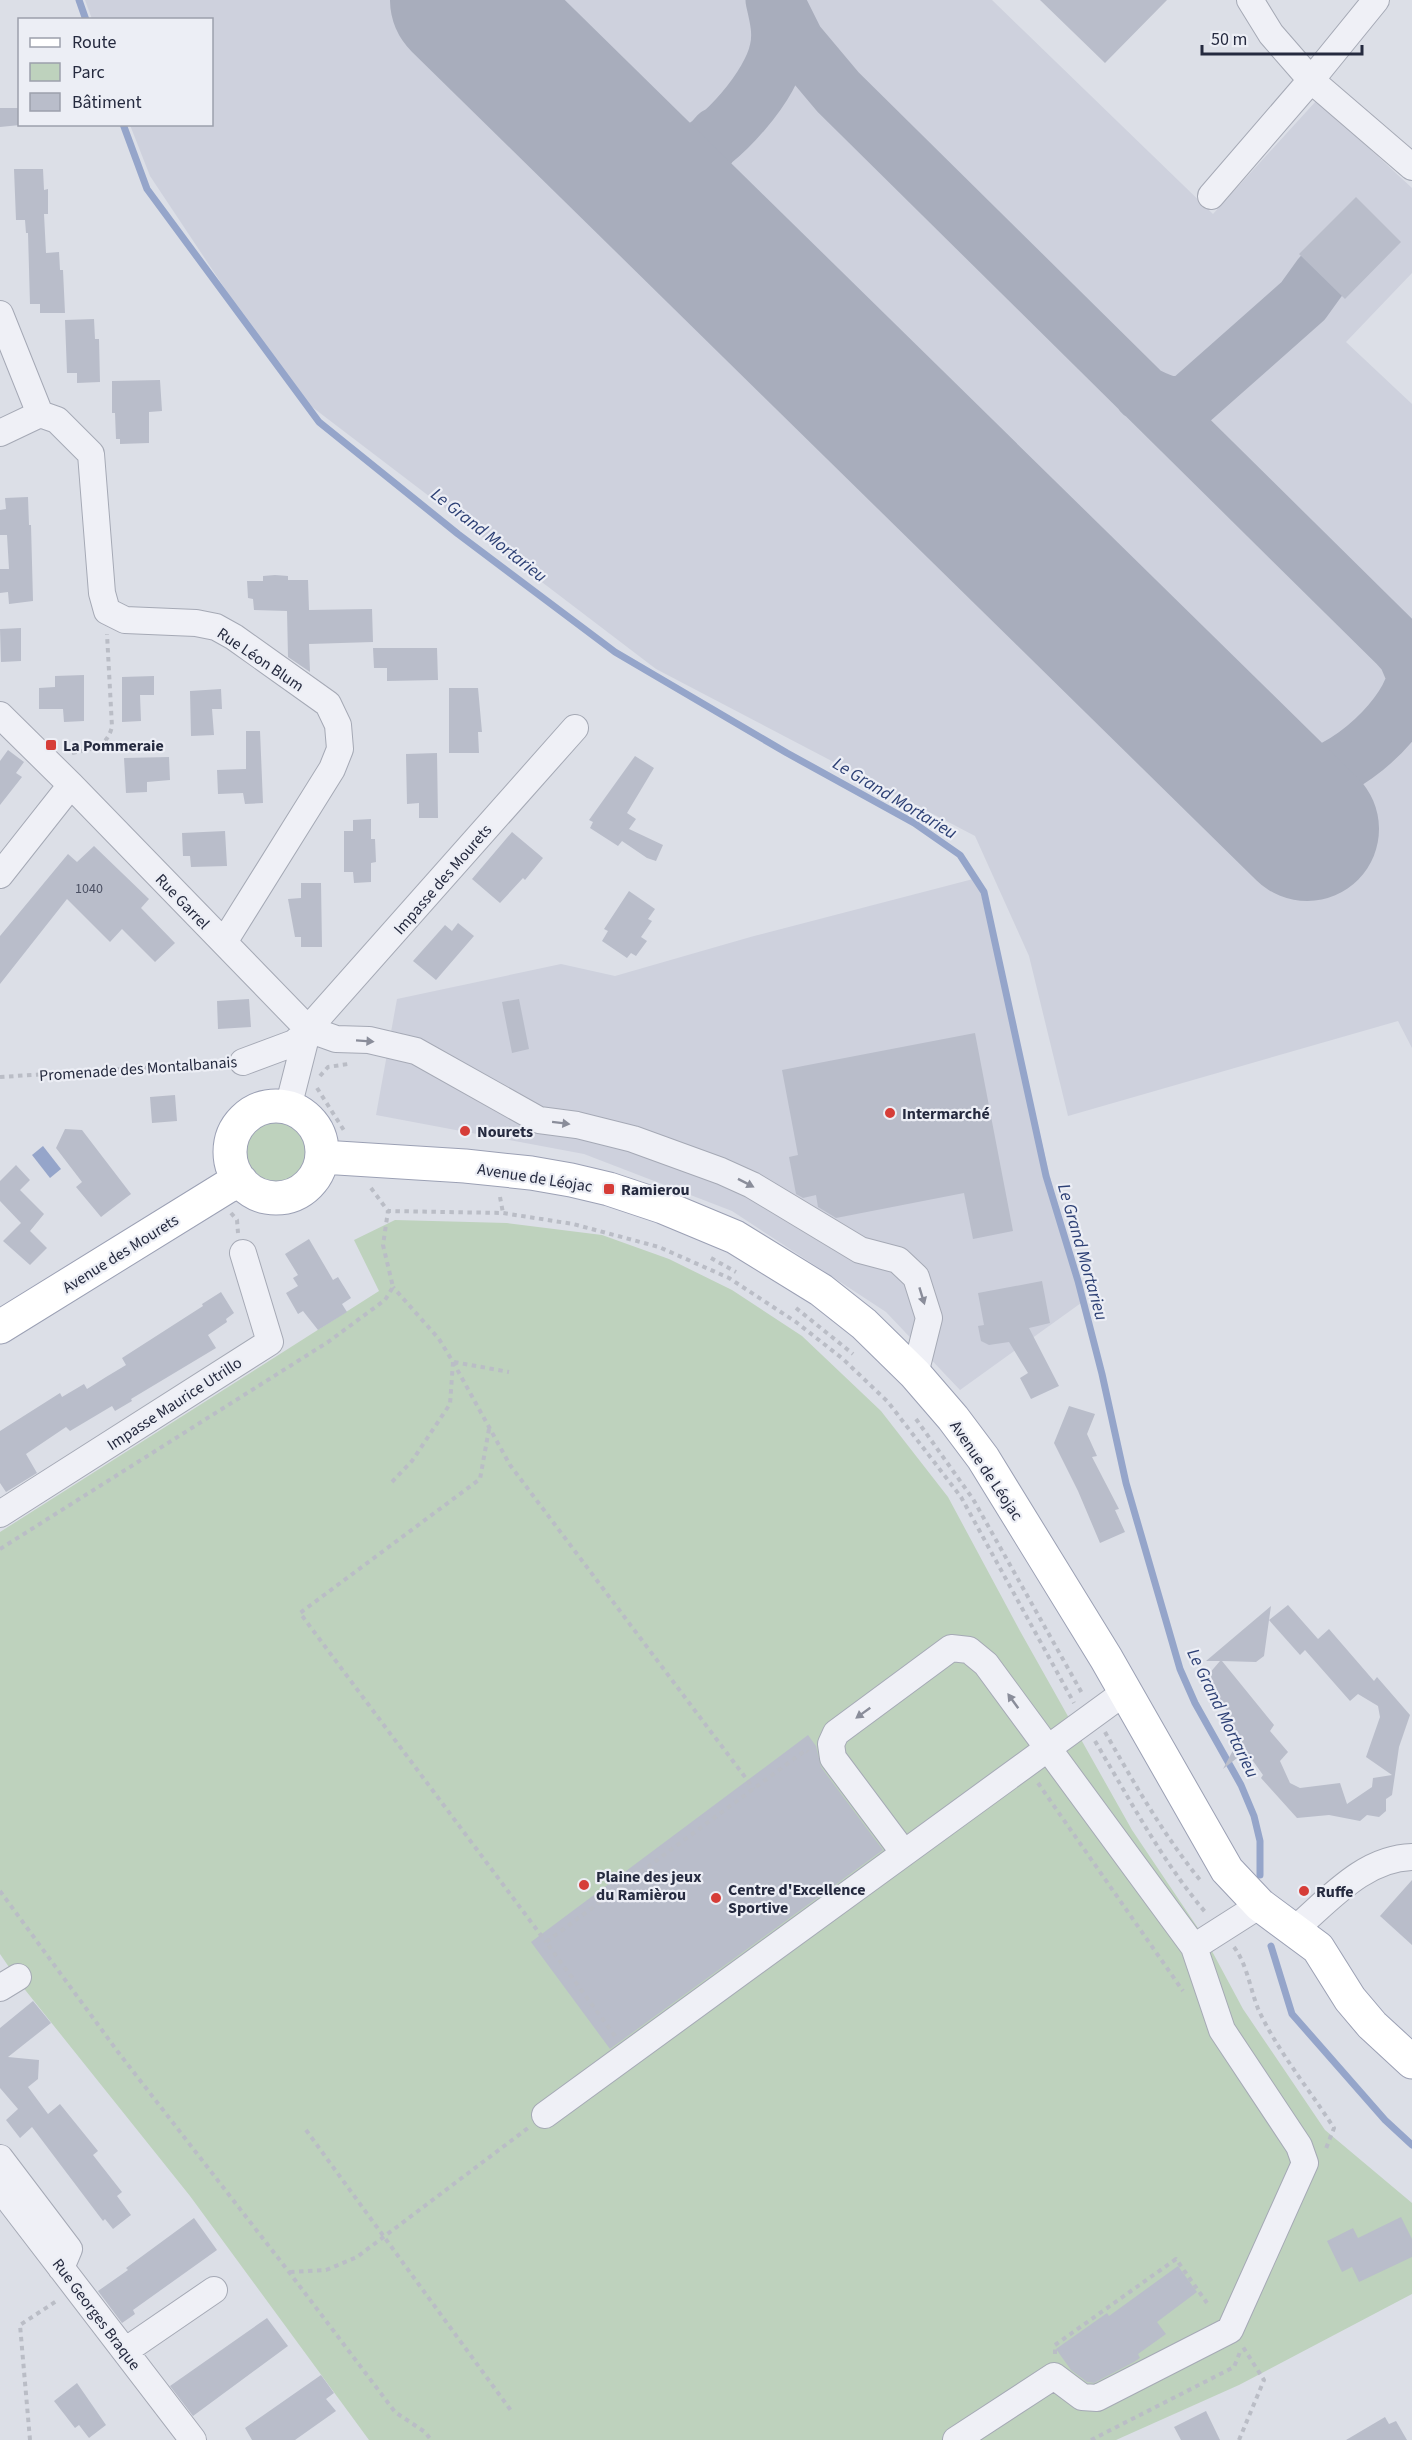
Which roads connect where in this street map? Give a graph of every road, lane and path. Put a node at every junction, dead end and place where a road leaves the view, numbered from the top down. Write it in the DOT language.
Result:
graph roads {
  1 [pos="1250,0"];
  2 [pos="1376,0"];
  3 [pos="1311,80"];
  4 [pos="1412,167"];
  5 [pos="1211,196"];
  6 [pos="0,314"];
  7 [pos="40,414"];
  8 [pos="0,433"];
  9 [pos="113,614"];
  10 [pos="0,715"];
  11 [pos="575,728"];
  12 [pos="51,765"];
  13 [pos="71,785"];
  14 [pos="0,875"];
  15 [pos="224,942"];
  16 [pos="307,1031"];
  17 [pos="243,1062"];
  18 [pos="297,1071"];
  19 [pos="0,1077"];
  20 [pos="291,1109"];
  21 [pos="349,1134"];
  22 [pos="322,1157"];
  23 [pos="241,1181"];
  24 [pos="369,1185"];
  25 [pos="491,1196"];
  26 [pos="500,1197"];
  27 [pos="510,1198"];
  28 [pos="503,1213"];
  29 [pos="243,1253"];
  30 [pos="705,1256"];
  31 [pos="746,1277"];
  32 [pos="393,1287"];
  33 [pos="795,1307"];
  34 [pos="0,1327"];
  35 [pos="855,1356"];
  36 [pos="453,1362"];
  37 [pos="509,1372"];
  38 [pos="915,1374"];
  39 [pos="911,1412"];
  40 [pos="489,1429"];
  41 [pos="392,1482"];
  42 [pos="0,1514"];
  43 [pos="1125,1692"];
  44 [pos="1089,1718"];
  45 [pos="1048,1748"];
  46 [pos="813,1759"];
  47 [pos="1025,1765"];
  48 [pos="754,1789"];
  49 [pos="904,1853"];
  50 [pos="1412,1857"];
  51 [pos="1207,1885"];
  52 [pos="0,1891"];
  53 [pos="1260,1905"];
  54 [pos="1220,1930"];
  55 [pos="1294,1930"];
  56 [pos="546,1942"];
  57 [pos="1194,1947"];
  58 [pos="1188,1997"];
  59 [pos="628,2055"];
  60 [pos="1412,2062"];
  61 [pos="545,2115"];
  62 [pos="306,2130"];
  63 [pos="0,2158"];
  64 [pos="1305,2163"];
  65 [pos="0,2188"];
  66 [pos="384,2236"];
  67 [pos="289,2272"];
  68 [pos="69,2278"];
  69 [pos="214,2290"];
  70 [pos="1207,2303"];
  71 [pos="125,2351"];
  72 [pos="1054,2376"];
  73 [pos="512,2412"];
  74 [pos="30,2440"];
  75 [pos="193,2440"];
  76 [pos="431,2440"];
  77 [pos="956,2440"];
  78 [pos="1091,2440"];
  79 [pos="1239,2440"];
  1 -- 3 [label="street"];
  2 -- 3 [label="street"];
  3 -- 4 [label="street"];
  3 -- 5 [label="street"];
  6 -- 7 [label="street"];
  7 -- 8 [label="street"];
  7 -- 9 [label="street"];
  9 -- 12 [label="path"];
  9 -- 15 [label="street, Rue Léon Blum"];
  10 -- 12 [label="street, Rue Garrel"];
  11 -- 16 [label="street, Impasse des Mourets"];
  12 -- 13 [label="street, Rue Garrel"];
  13 -- 14 [label="street"];
  13 -- 15 [label="street, Rue Garrel"];
  15 -- 16 [label="street, Rue Garrel"];
  16 -- 17 [label="street, Promenade des Montalbanais"];
  16 -- 18 [label="street"];
  16 -- 38 [label="street, one-way"];
  17 -- 19 [label="path, Promenade des Montalbanais"];
  18 -- 20 [label="street"];
  18 -- 21 [label="path"];
  20 -- 22 [label="main road"];
  20 -- 23 [label="main road"];
  22 -- 23 [label="main road"];
  22 -- 38 [label="main road, Avenue de Léojac"];
  23 -- 34 [label="main road, Avenue des Mourets"];
  24 -- 28 [label="path"];
  25 -- 26 [label="path"];
  26 -- 27 [label="path"];
  26 -- 28 [label="path"];
  28 -- 44 [label="path"];
  29 -- 42 [label="street, Impasse Maurice Utrillo"];
  30 -- 31 [label="path"];
  32 -- 36 [label="path"];
  33 -- 35 [label="path"];
  36 -- 37 [label="path"];
  36 -- 40 [label="path"];
  36 -- 41 [label="path"];
  38 -- 43 [label="main road, Avenue de Léojac"];
  39 -- 44 [label="path"];
  40 -- 48 [label="path"];
  40 -- 56 [label="path"];
  43 -- 44 [label="street"];
  43 -- 53 [label="main road, Avenue de Léojac"];
  44 -- 45 [label="street"];
  44 -- 51 [label="path"];
  44 -- 54 [label="path"];
  45 -- 47 [label="street"];
  45 -- 49 [label="street, one-way"];
  45 -- 57 [label="street"];
  46 -- 48 [label="path"];
  47 -- 49 [label="street"];
  47 -- 58 [label="path"];
  48 -- 56 [label="path"];
  49 -- 59 [label="street"];
  50 -- 55 [label="street"];
  52 -- 67 [label="path"];
  53 -- 54 [label="street"];
  53 -- 55 [label="main road, Avenue de Léojac"];
  54 -- 57 [label="street"];
  54 -- 64 [label="path"];
  55 -- 60 [label="main road, Avenue de Léojac"];
  56 -- 59 [label="path"];
  57 -- 64 [label="street"];
  59 -- 61 [label="street"];
  61 -- 66 [label="path"];
  62 -- 66 [label="path"];
  63 -- 68 [label="street"];
  64 -- 72 [label="street"];
  65 -- 68 [label="street, Rue Georges Braque"];
  66 -- 67 [label="path"];
  66 -- 73 [label="path"];
  67 -- 76 [label="path"];
  68 -- 71 [label="street, Rue Georges Braque"];
  68 -- 74 [label="path"];
  69 -- 71 [label="street"];
  70 -- 72 [label="path"];
  71 -- 75 [label="street, Rue Georges Braque"];
  72 -- 77 [label="street"];
  78 -- 79 [label="path"];
}
